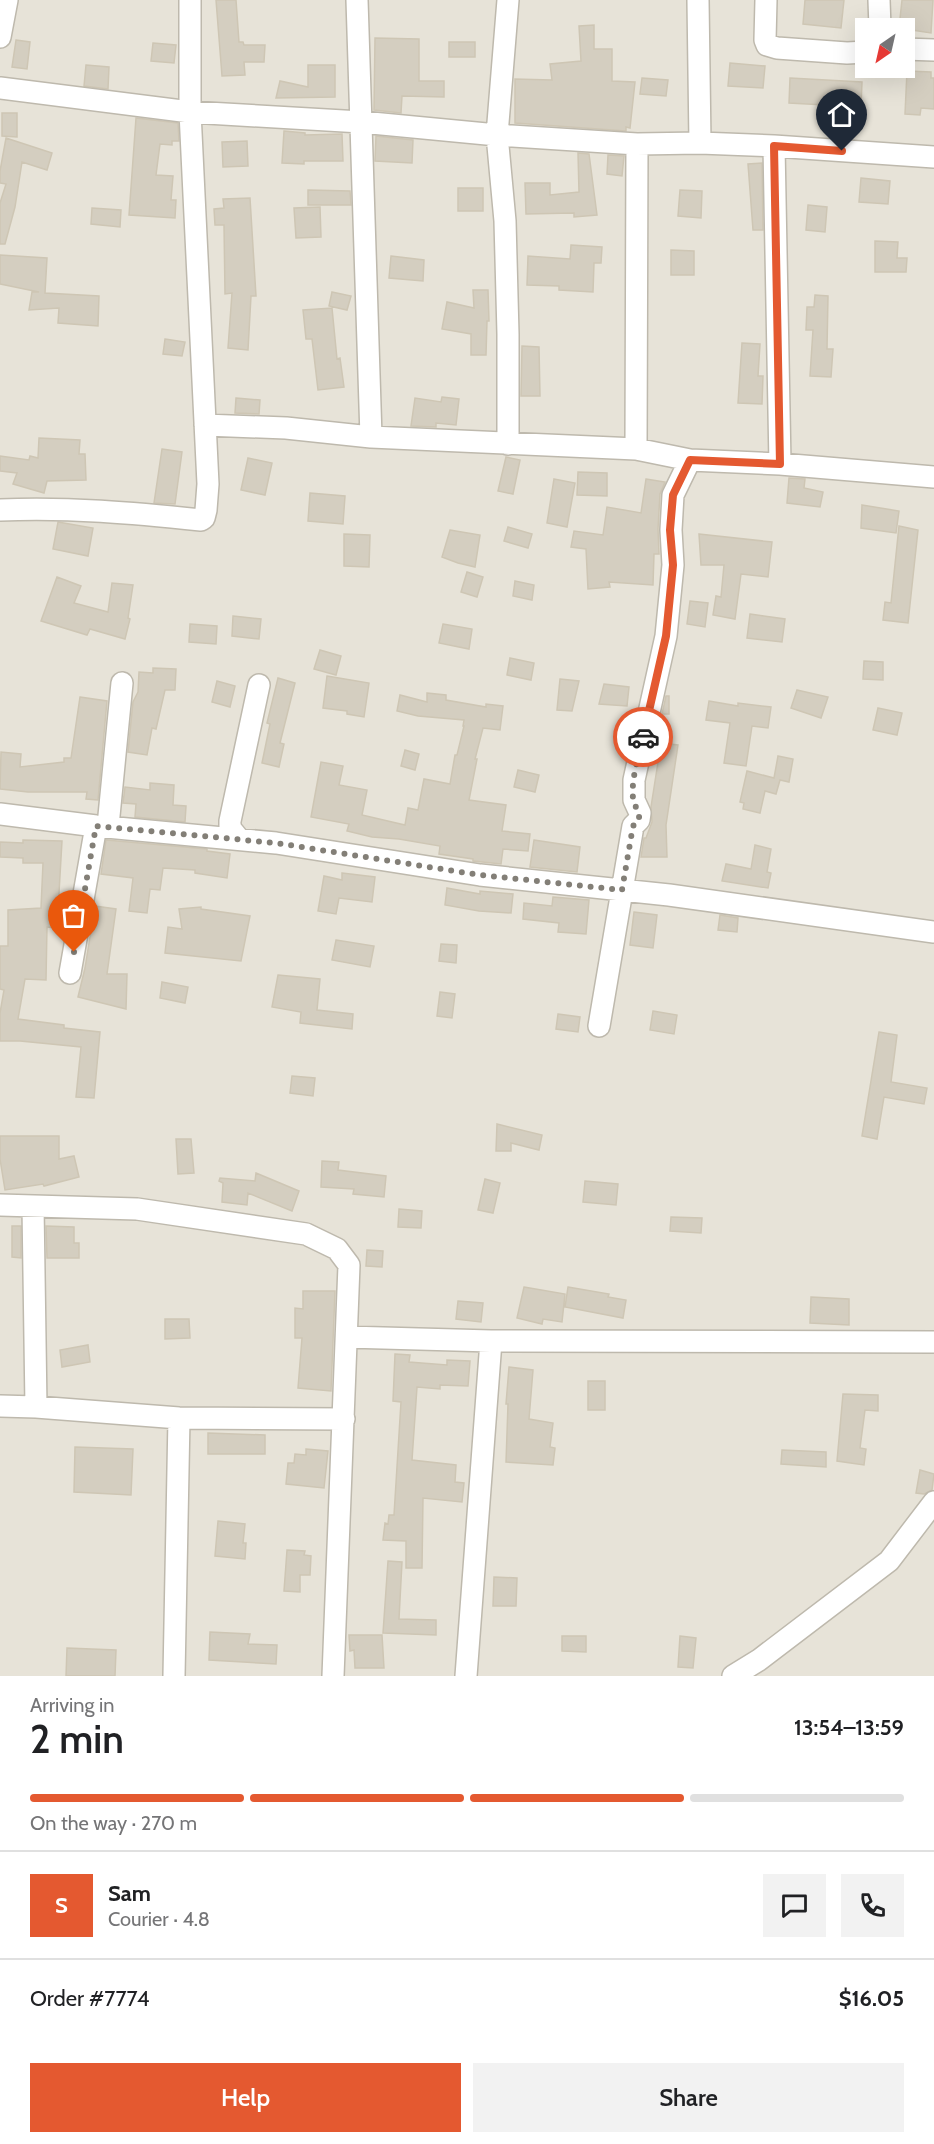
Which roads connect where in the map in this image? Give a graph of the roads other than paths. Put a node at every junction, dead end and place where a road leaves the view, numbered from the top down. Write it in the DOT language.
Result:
graph roads {
  1 [pos="7,0"];
  2 [pos="190,0"];
  3 [pos="357,0"];
  4 [pos="508,0"];
  5 [pos="698,0"];
  6 [pos="766,0"];
  7 [pos="879,0"];
  8 [pos="880,18"];
  9 [pos="0,37"];
  10 [pos="915,49"];
  11 [pos="934,50"];
  12 [pos="855,52"];
  13 [pos="0,88"];
  14 [pos="190,112"];
  15 [pos="361,122"];
  16 [pos="497,135"];
  17 [pos="700,143"];
  18 [pos="637,144"];
  19 [pos="774,146"];
  20 [pos="934,157"];
  21 [pos="205,425"];
  22 [pos="371,437"];
  23 [pos="508,444"];
  24 [pos="636,449"];
  25 [pos="690,460"];
  26 [pos="780,464"];
  27 [pos="934,477"];
  28 [pos="0,510"];
  29 [pos="122,683"];
  30 [pos="259,686"];
  31 [pos="0,814"];
  32 [pos="102,826"];
  33 [pos="239,839"];
  34 [pos="622,890"];
  35 [pos="934,932"];
  36 [pos="70,973"];
  37 [pos="599,1026"];
  38 [pos="0,1205"];
  39 [pos="33,1206"];
  40 [pos="347,1337"];
  41 [pos="491,1341"];
  42 [pos="934,1342"];
  43 [pos="0,1406"];
  44 [pos="36,1407"];
  45 [pos="179,1418"];
  46 [pos="344,1419"];
  47 [pos="934,1502"];
  48 [pos="174,1676"];
  49 [pos="333,1676"];
  50 [pos="466,1676"];
  51 [pos="733,1676"];
  1 -- 9 [label="street"];
  2 -- 14 [label="street"];
  3 -- 15 [label="street"];
  4 -- 16 [label="street"];
  5 -- 17 [label="street"];
  6 -- 12 [label="street"];
  7 -- 8 [label="street"];
  10 -- 11 [label="street"];
  13 -- 14 [label="street"];
  14 -- 15 [label="street"];
  14 -- 21 [label="street"];
  15 -- 16 [label="street"];
  15 -- 22 [label="street"];
  16 -- 18 [label="street"];
  16 -- 23 [label="street"];
  17 -- 18 [label="street"];
  17 -- 19 [label="street"];
  18 -- 24 [label="street"];
  19 -- 20 [label="street"];
  19 -- 26 [label="street"];
  21 -- 22 [label="street"];
  21 -- 28 [label="street"];
  22 -- 23 [label="street"];
  23 -- 24 [label="street"];
  24 -- 25 [label="street"];
  25 -- 26 [label="street"];
  25 -- 34 [label="street"];
  26 -- 27 [label="street"];
  29 -- 32 [label="street"];
  30 -- 33 [label="street"];
  31 -- 32 [label="street"];
  32 -- 33 [label="street"];
  32 -- 36 [label="street"];
  33 -- 34 [label="street"];
  34 -- 35 [label="street"];
  34 -- 37 [label="street"];
  38 -- 39 [label="street"];
  39 -- 40 [label="street"];
  39 -- 44 [label="street"];
  40 -- 41 [label="street"];
  40 -- 46 [label="street"];
  41 -- 42 [label="street"];
  41 -- 50 [label="street"];
  43 -- 44 [label="street"];
  44 -- 45 [label="street"];
  45 -- 46 [label="street"];
  45 -- 48 [label="street"];
  46 -- 49 [label="street"];
  47 -- 51 [label="street"];
}
